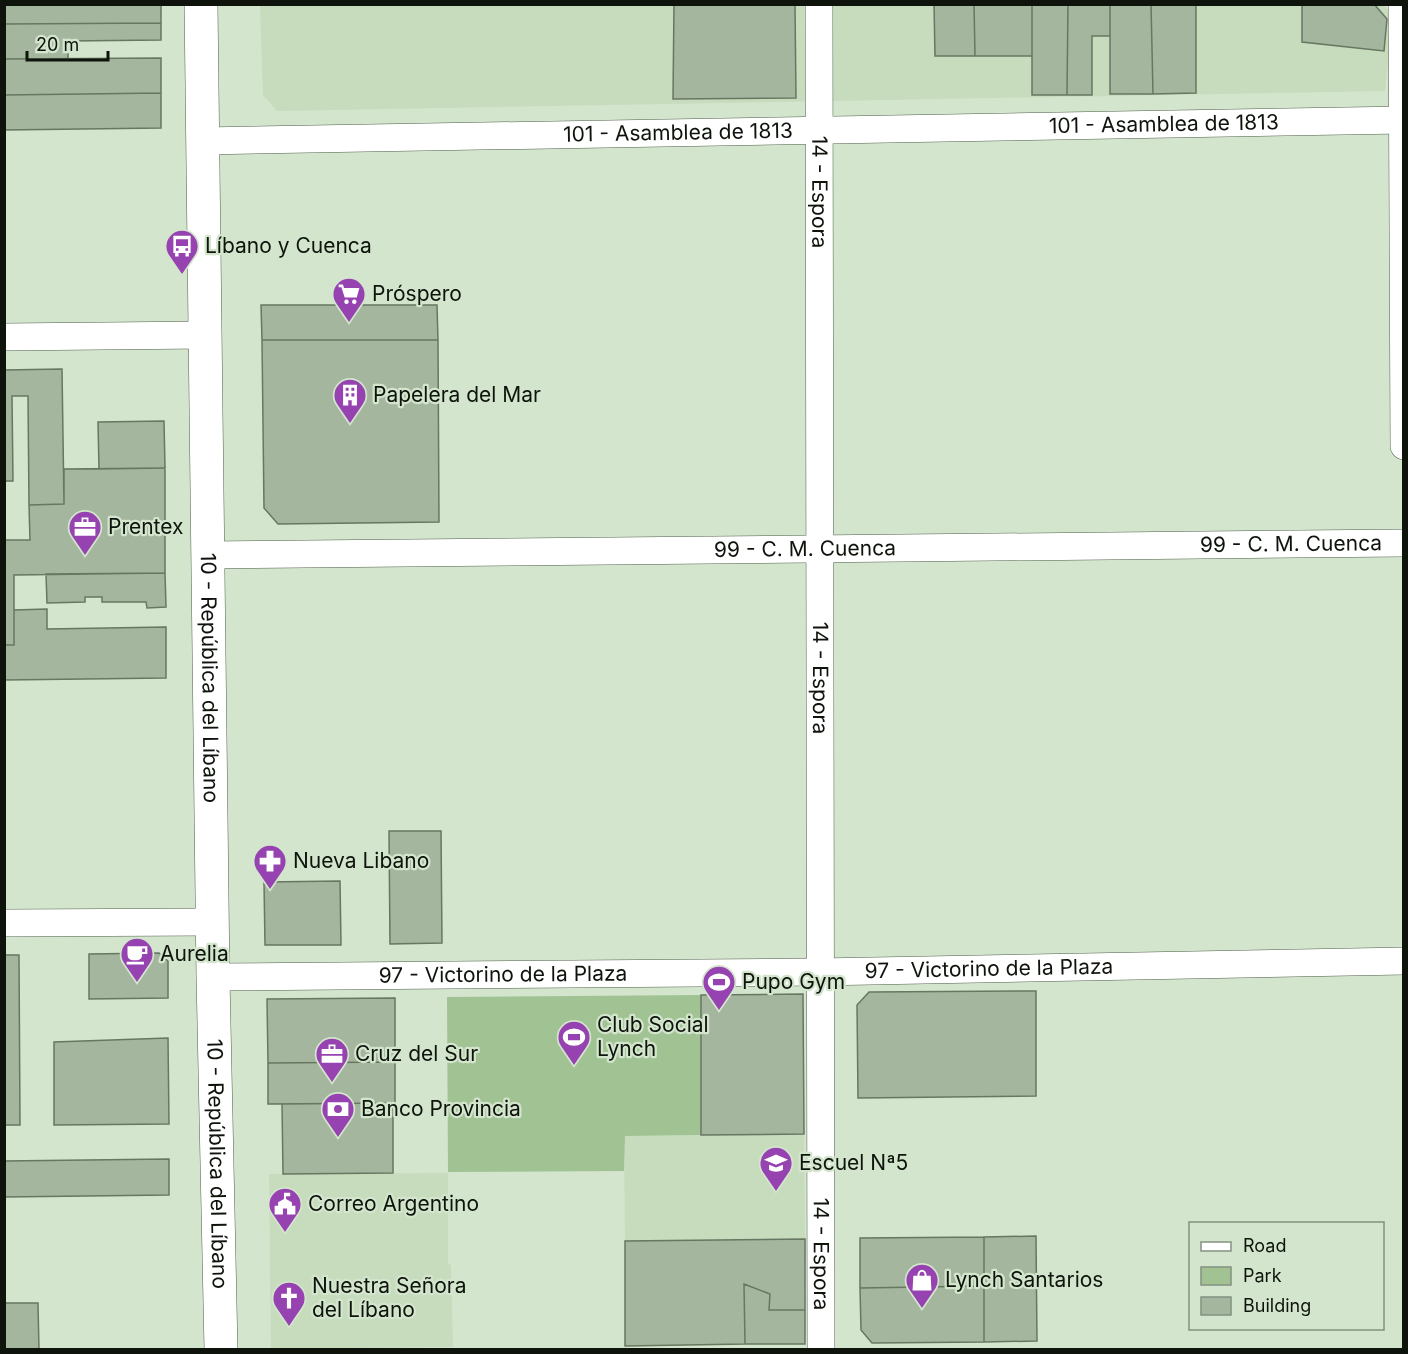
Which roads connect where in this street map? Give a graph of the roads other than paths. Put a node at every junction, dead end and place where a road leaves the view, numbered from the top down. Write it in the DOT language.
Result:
graph roads {
  1 [pos="201,4"];
  2 [pos="819,4"];
  3 [pos="1402,4"];
  4 [pos="1402,120"];
  5 [pos="820,130"];
  6 [pos="202,141"];
  7 [pos="205,335"];
  8 [pos="4,337"];
  9 [pos="1404,446"];
  10 [pos="1404,543"];
  11 [pos="820,549"];
  12 [pos="207,555"];
  13 [pos="212,922"];
  14 [pos="4,923"];
  15 [pos="1404,961"];
  16 [pos="819,972"];
  17 [pos="213,977"];
  18 [pos="221,1350"];
  19 [pos="820,1350"];
  1 -- 6 [label="main road, 10 - República del Líbano"];
  2 -- 5 [label="street, 14 - Espora"];
  3 -- 4 [label="street"];
  4 -- 5 [label="street, 101 - Asamblea de 1813"];
  4 -- 9 [label="street"];
  5 -- 6 [label="street, 101 - Asamblea de 1813"];
  5 -- 11 [label="street, 14 - Espora"];
  6 -- 7 [label="main road, 10 - República del Líbano"];
  7 -- 8 [label="street"];
  7 -- 12 [label="main road, 10 - República del Líbano"];
  10 -- 11 [label="street, 99 - C. M. Cuenca"];
  11 -- 12 [label="street, 99 - C. M. Cuenca"];
  11 -- 16 [label="street, 14 - Espora"];
  12 -- 13 [label="main road, 10 - República del Líbano"];
  13 -- 14 [label="street"];
  13 -- 17 [label="main road, 10 - República del Líbano"];
  15 -- 16 [label="street, 97 - Victorino de la Plaza"];
  16 -- 17 [label="street, 97 - Victorino de la Plaza"];
  16 -- 19 [label="street, 14 - Espora"];
  17 -- 18 [label="main road, 10 - República del Líbano"];
}
